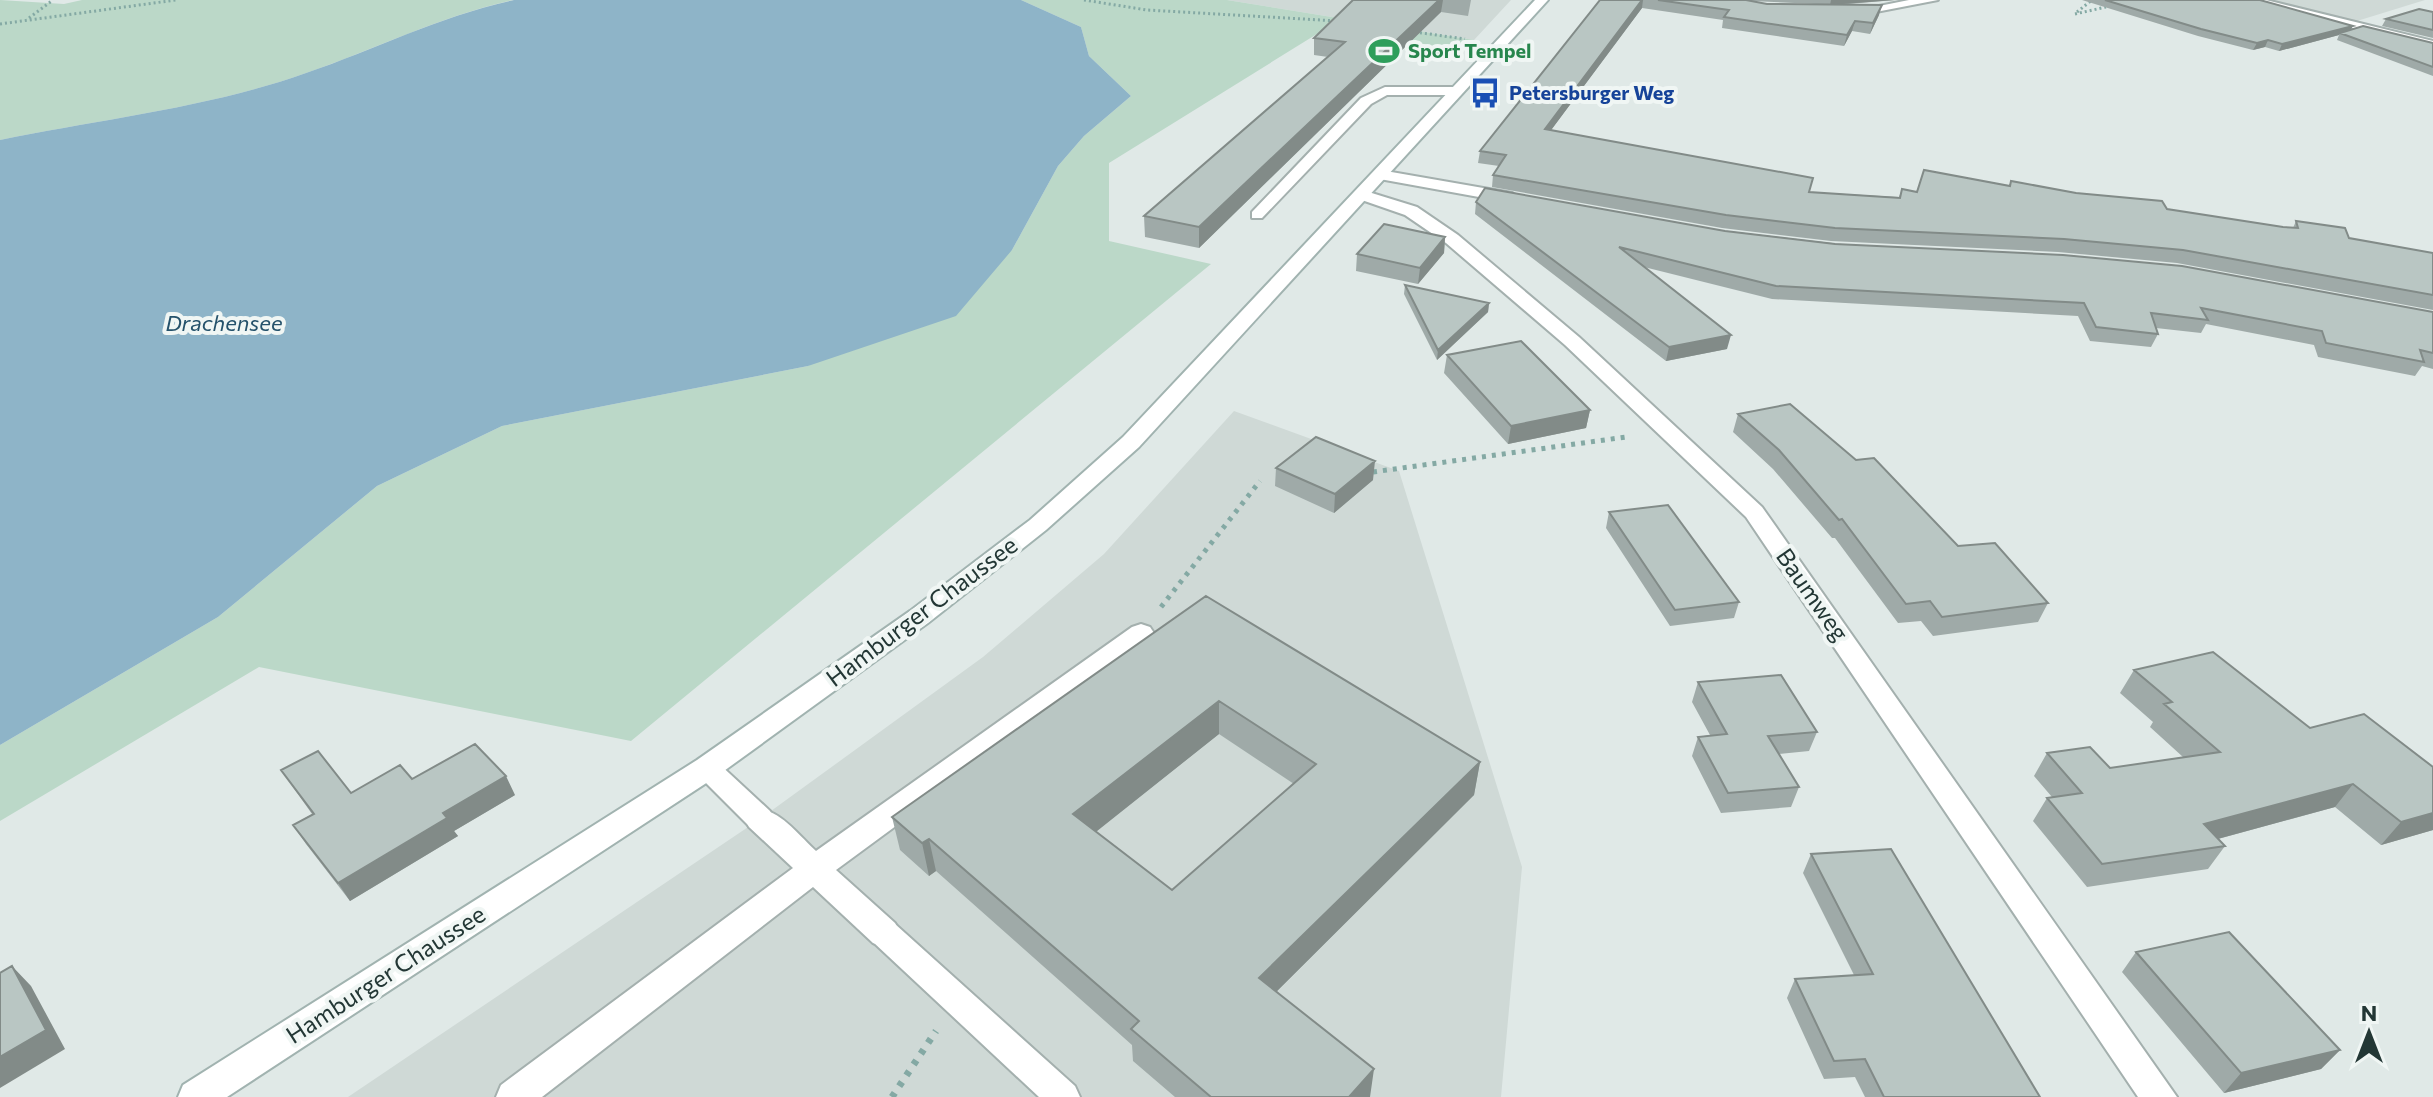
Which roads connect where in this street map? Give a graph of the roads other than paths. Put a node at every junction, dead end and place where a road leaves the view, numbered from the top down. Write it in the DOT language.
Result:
graph roads {
  1 [pos="1542,0"];
  2 [pos="1932,0"];
  3 [pos="2251,0"];
  4 [pos="1833,13"];
  5 [pos="2433,45"];
  6 [pos="1458,91"];
  7 [pos="1380,175"];
  8 [pos="1362,195"];
  9 [pos="1533,202"];
  10 [pos="1257,215"];
  11 [pos="1141,633"];
  12 [pos="707,768"];
  13 [pos="760,819"];
  14 [pos="814,869"];
  15 [pos="884,933"];
  16 [pos="196,1097"];
  17 [pos="514,1097"];
  18 [pos="1063,1097"];
  19 [pos="2159,1097"];
  1 -- 6 [label="street, Hamburger Chaussee"];
  2 -- 4 [label="street"];
  3 -- 5 [label="street"];
  6 -- 7 [label="street, Hamburger Chaussee"];
  6 -- 10 [label="lane"];
  7 -- 8 [label="street, Hamburger Chaussee"];
  7 -- 9 [label="street"];
  8 -- 12 [label="street, Hamburger Chaussee"];
  8 -- 19 [label="street, Baumweg"];
  11 -- 14 [label="street"];
  12 -- 13 [label="lane"];
  12 -- 16 [label="street, Hamburger Chaussee"];
  13 -- 14 [label="street"];
  14 -- 15 [label="street"];
  14 -- 17 [label="street"];
  15 -- 18 [label="lane"];
}
